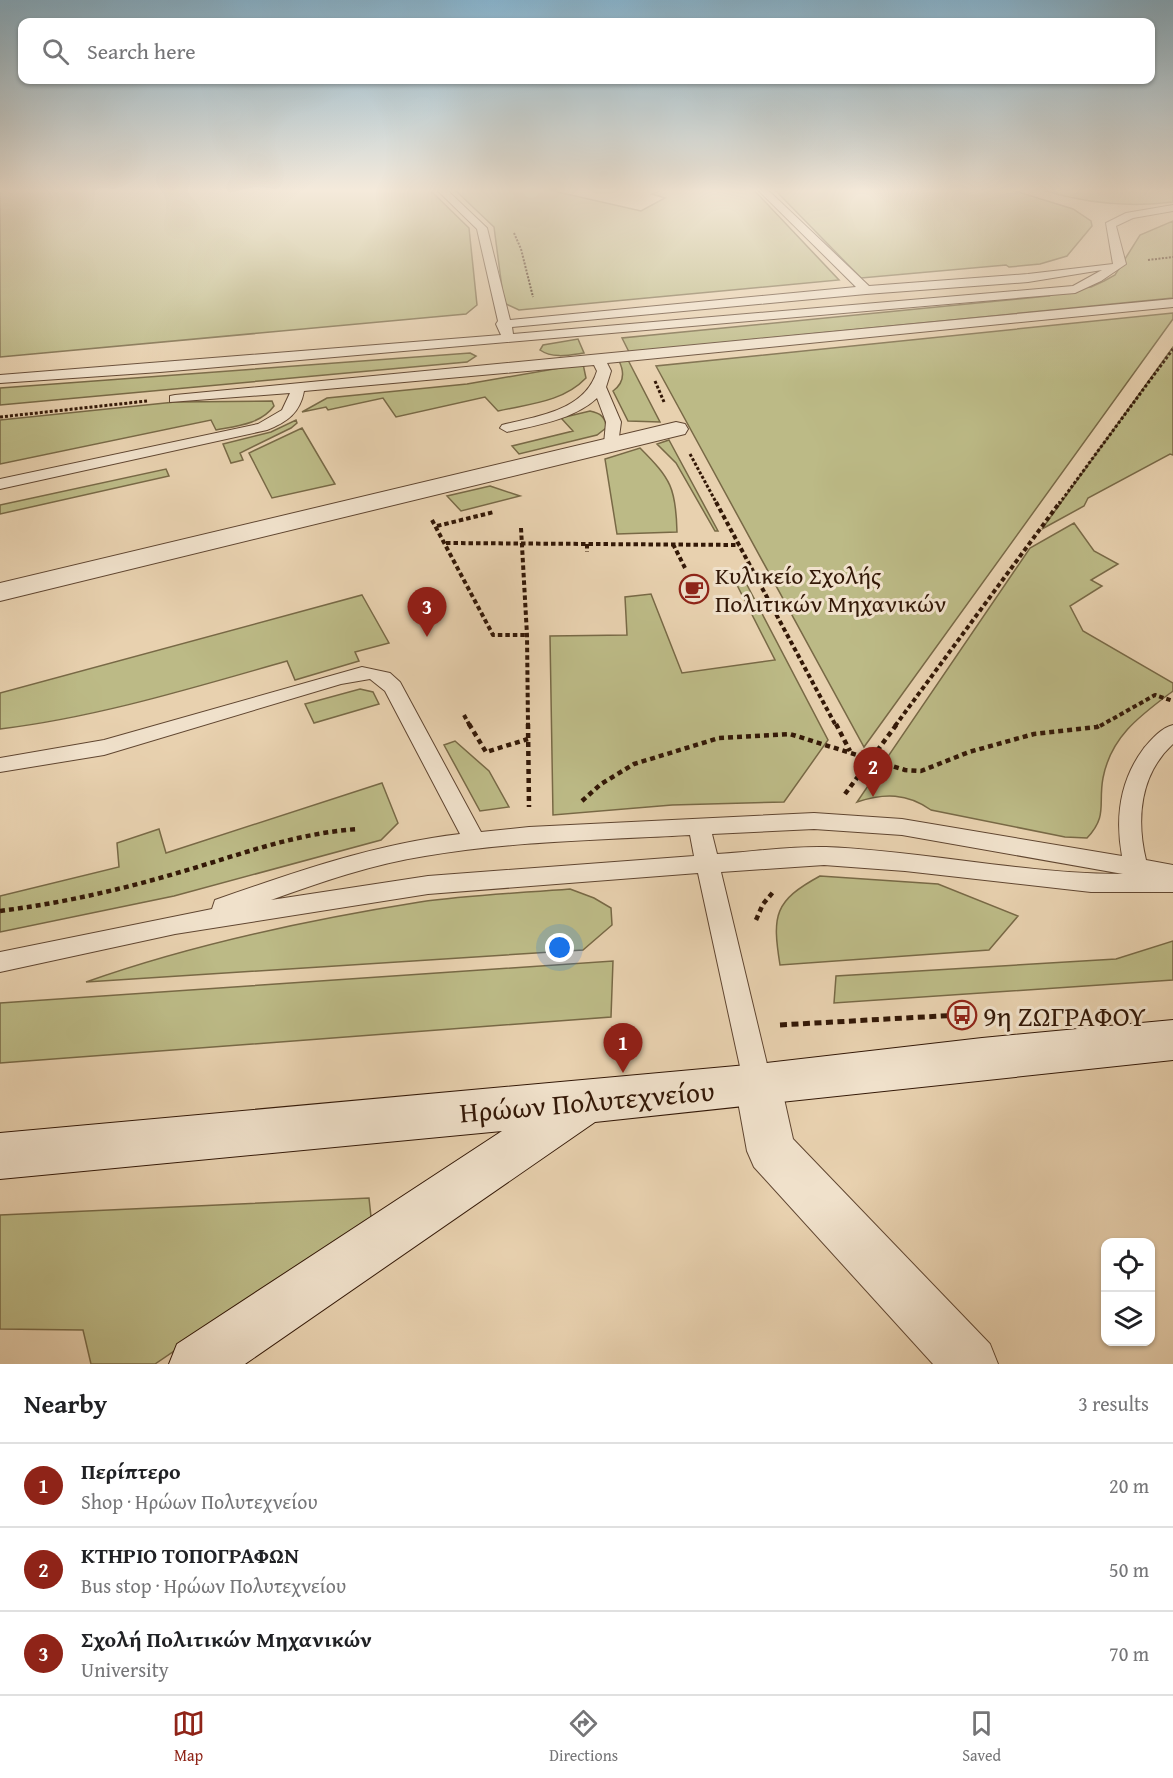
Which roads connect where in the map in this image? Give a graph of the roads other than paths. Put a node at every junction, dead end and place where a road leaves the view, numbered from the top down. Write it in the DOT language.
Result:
graph roads {
  1 [pos="486,254"];
  2 [pos="829,254"];
  3 [pos="1117,254"];
  4 [pos="1120,264"];
  5 [pos="866,290"];
  6 [pos="1173,303"];
  7 [pos="591,315"];
  8 [pos="497,324"];
  9 [pos="508,336"];
  10 [pos="364,337"];
  11 [pos="603,347"];
  12 [pos="0,378"];
  13 [pos="599,387"];
  14 [pos="298,388"];
  15 [pos="175,399"];
  16 [pos="507,428"];
  17 [pos="676,429"];
  18 [pos="611,444"];
  19 [pos="0,484"];
  20 [pos="0,592"];
  21 [pos="1173,732"];
  22 [pos="0,765"];
  23 [pos="699,827"];
  24 [pos="475,842"];
  25 [pos="707,864"];
  26 [pos="1173,874"];
  27 [pos="1139,875"];
  28 [pos="1173,883"];
  29 [pos="175,924"];
  30 [pos="0,962"];
  31 [pos="1173,1040"];
  32 [pos="758,1085"];
  33 [pos="588,1100"];
  34 [pos="0,1156"];
  35 [pos="197,1364"];
  36 [pos="970,1364"];
  1 -- 8 [label="lane"];
  2 -- 5 [label="lane"];
  3 -- 4 [label="lane"];
  4 -- 5 [label="lane"];
  4 -- 11 [label="lane"];
  5 -- 7 [label="lane"];
  6 -- 11 [label="lane"];
  7 -- 8 [label="lane"];
  7 -- 11 [label="lane"];
  8 -- 9 [label="lane"];
  9 -- 11 [label="lane"];
  9 -- 12 [label="lane"];
  10 -- 12 [label="lane"];
  11 -- 13 [label="lane"];
  11 -- 14 [label="lane"];
  13 -- 16 [label="lane"];
  13 -- 18 [label="lane"];
  14 -- 15 [label="lane"];
  14 -- 19 [label="lane"];
  17 -- 18 [label="street"];
  18 -- 20 [label="street"];
  21 -- 27 [label="lane"];
  22 -- 24 [label="lane"];
  23 -- 24 [label="lane"];
  23 -- 25 [label="lane"];
  23 -- 27 [label="lane"];
  24 -- 29 [label="lane"];
  25 -- 27 [label="lane"];
  25 -- 29 [label="lane"];
  25 -- 32 [label="lane"];
  26 -- 27 [label="lane"];
  27 -- 28 [label="lane"];
  29 -- 30 [label="lane"];
  31 -- 32 [label="street, Ηρώων Πολυτεχνείου"];
  32 -- 33 [label="street, Ηρώων Πολυτεχνείου"];
  32 -- 36 [label="street"];
  33 -- 34 [label="street, Ηρώων Πολυτεχνείου"];
  33 -- 35 [label="street"];
}
